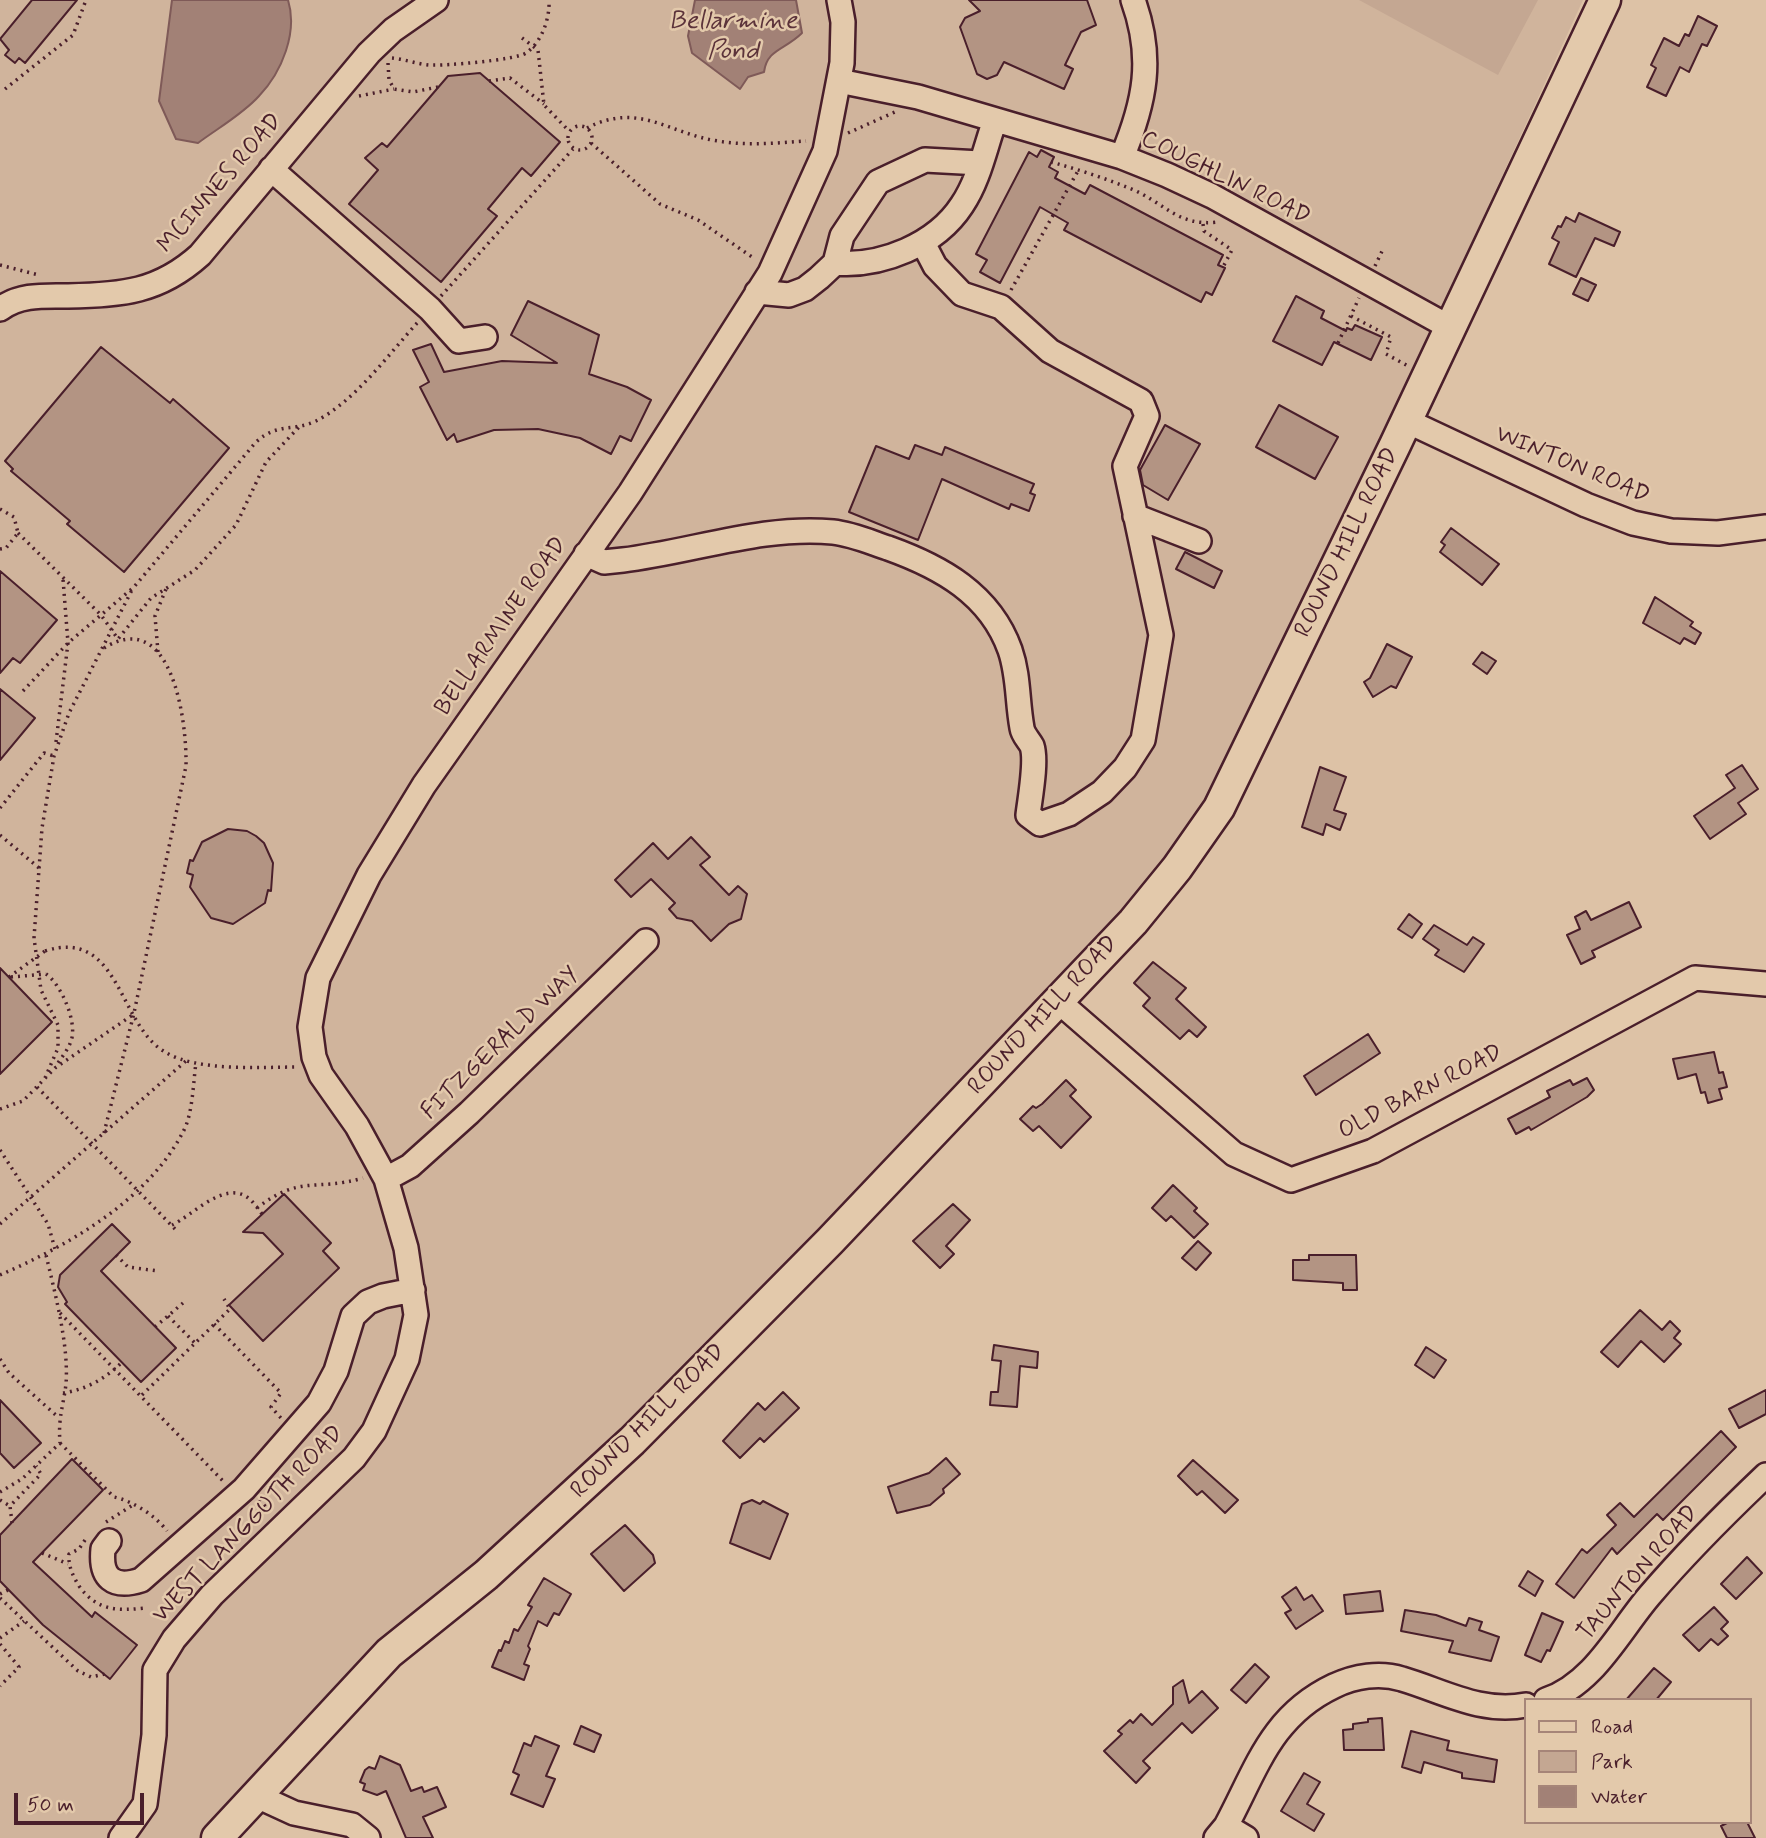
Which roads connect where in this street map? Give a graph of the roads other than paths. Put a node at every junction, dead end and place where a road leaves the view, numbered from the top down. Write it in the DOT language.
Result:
graph roads {
  1 [pos="436,0"];
  2 [pos="839,0"];
  3 [pos="1133,0"];
  4 [pos="1605,0"];
  5 [pos="839,81"];
  6 [pos="995,120"];
  7 [pos="1122,157"];
  8 [pos="980,163"];
  9 [pos="271,169"];
  10 [pos="923,243"];
  11 [pos="835,262"];
  12 [pos="757,292"];
  13 [pos="0,309"];
  14 [pos="1451,328"];
  15 [pos="485,337"];
  16 [pos="1407,421"];
  17 [pos="1135,516"];
  18 [pos="1766,527"];
  19 [pos="1199,541"];
  20 [pos="586,554"];
  21 [pos="646,941"];
  22 [pos="1766,984"];
  23 [pos="1058,1001"];
  24 [pos="384,1174"];
  25 [pos="414,1290"];
  26 [pos="1766,1475"];
  27 [pos="109,1541"];
  28 [pos="1551,1698"];
  29 [pos="1524,1705"];
  30 [pos="257,1796"];
  31 [pos="1230,1834"];
  32 [pos="121,1838"];
  33 [pos="217,1838"];
  34 [pos="368,1838"];
  1 -- 9 [label="street, MCINNES ROAD"];
  2 -- 5 [label="street, BELLARMINE ROAD"];
  3 -- 7 [label="street"];
  4 -- 14 [label="main road, ROUND HILL ROAD"];
  5 -- 6 [label="street, COUGHLIN ROAD"];
  5 -- 12 [label="street, BELLARMINE ROAD"];
  6 -- 7 [label="street, COUGHLIN ROAD"];
  6 -- 8 [label="street"];
  7 -- 14 [label="street, COUGHLIN ROAD"];
  8 -- 10 [label="street"];
  8 -- 11 [label="street"];
  9 -- 13 [label="street, MCINNES ROAD"];
  9 -- 15 [label="street"];
  10 -- 11 [label="street"];
  10 -- 17 [label="street"];
  11 -- 12 [label="street"];
  12 -- 20 [label="street, BELLARMINE ROAD"];
  14 -- 16 [label="main road, ROUND HILL ROAD"];
  16 -- 18 [label="street, WINTON ROAD"];
  16 -- 23 [label="main road, ROUND HILL ROAD"];
  17 -- 19 [label="street"];
  17 -- 20 [label="street"];
  20 -- 24 [label="street, BELLARMINE ROAD"];
  21 -- 24 [label="street, FITZGERALD WAY"];
  22 -- 23 [label="street, OLD BARN ROAD"];
  23 -- 30 [label="main road, ROUND HILL ROAD"];
  24 -- 25 [label="street, BELLARMINE ROAD"];
  25 -- 27 [label="street"];
  25 -- 32 [label="street, WEST LANGGUTH ROAD"];
  26 -- 28 [label="street, TAUNTON ROAD"];
  29 -- 31 [label="street"];
  30 -- 33 [label="main road, ROUND HILL ROAD"];
  30 -- 34 [label="street"];
}
